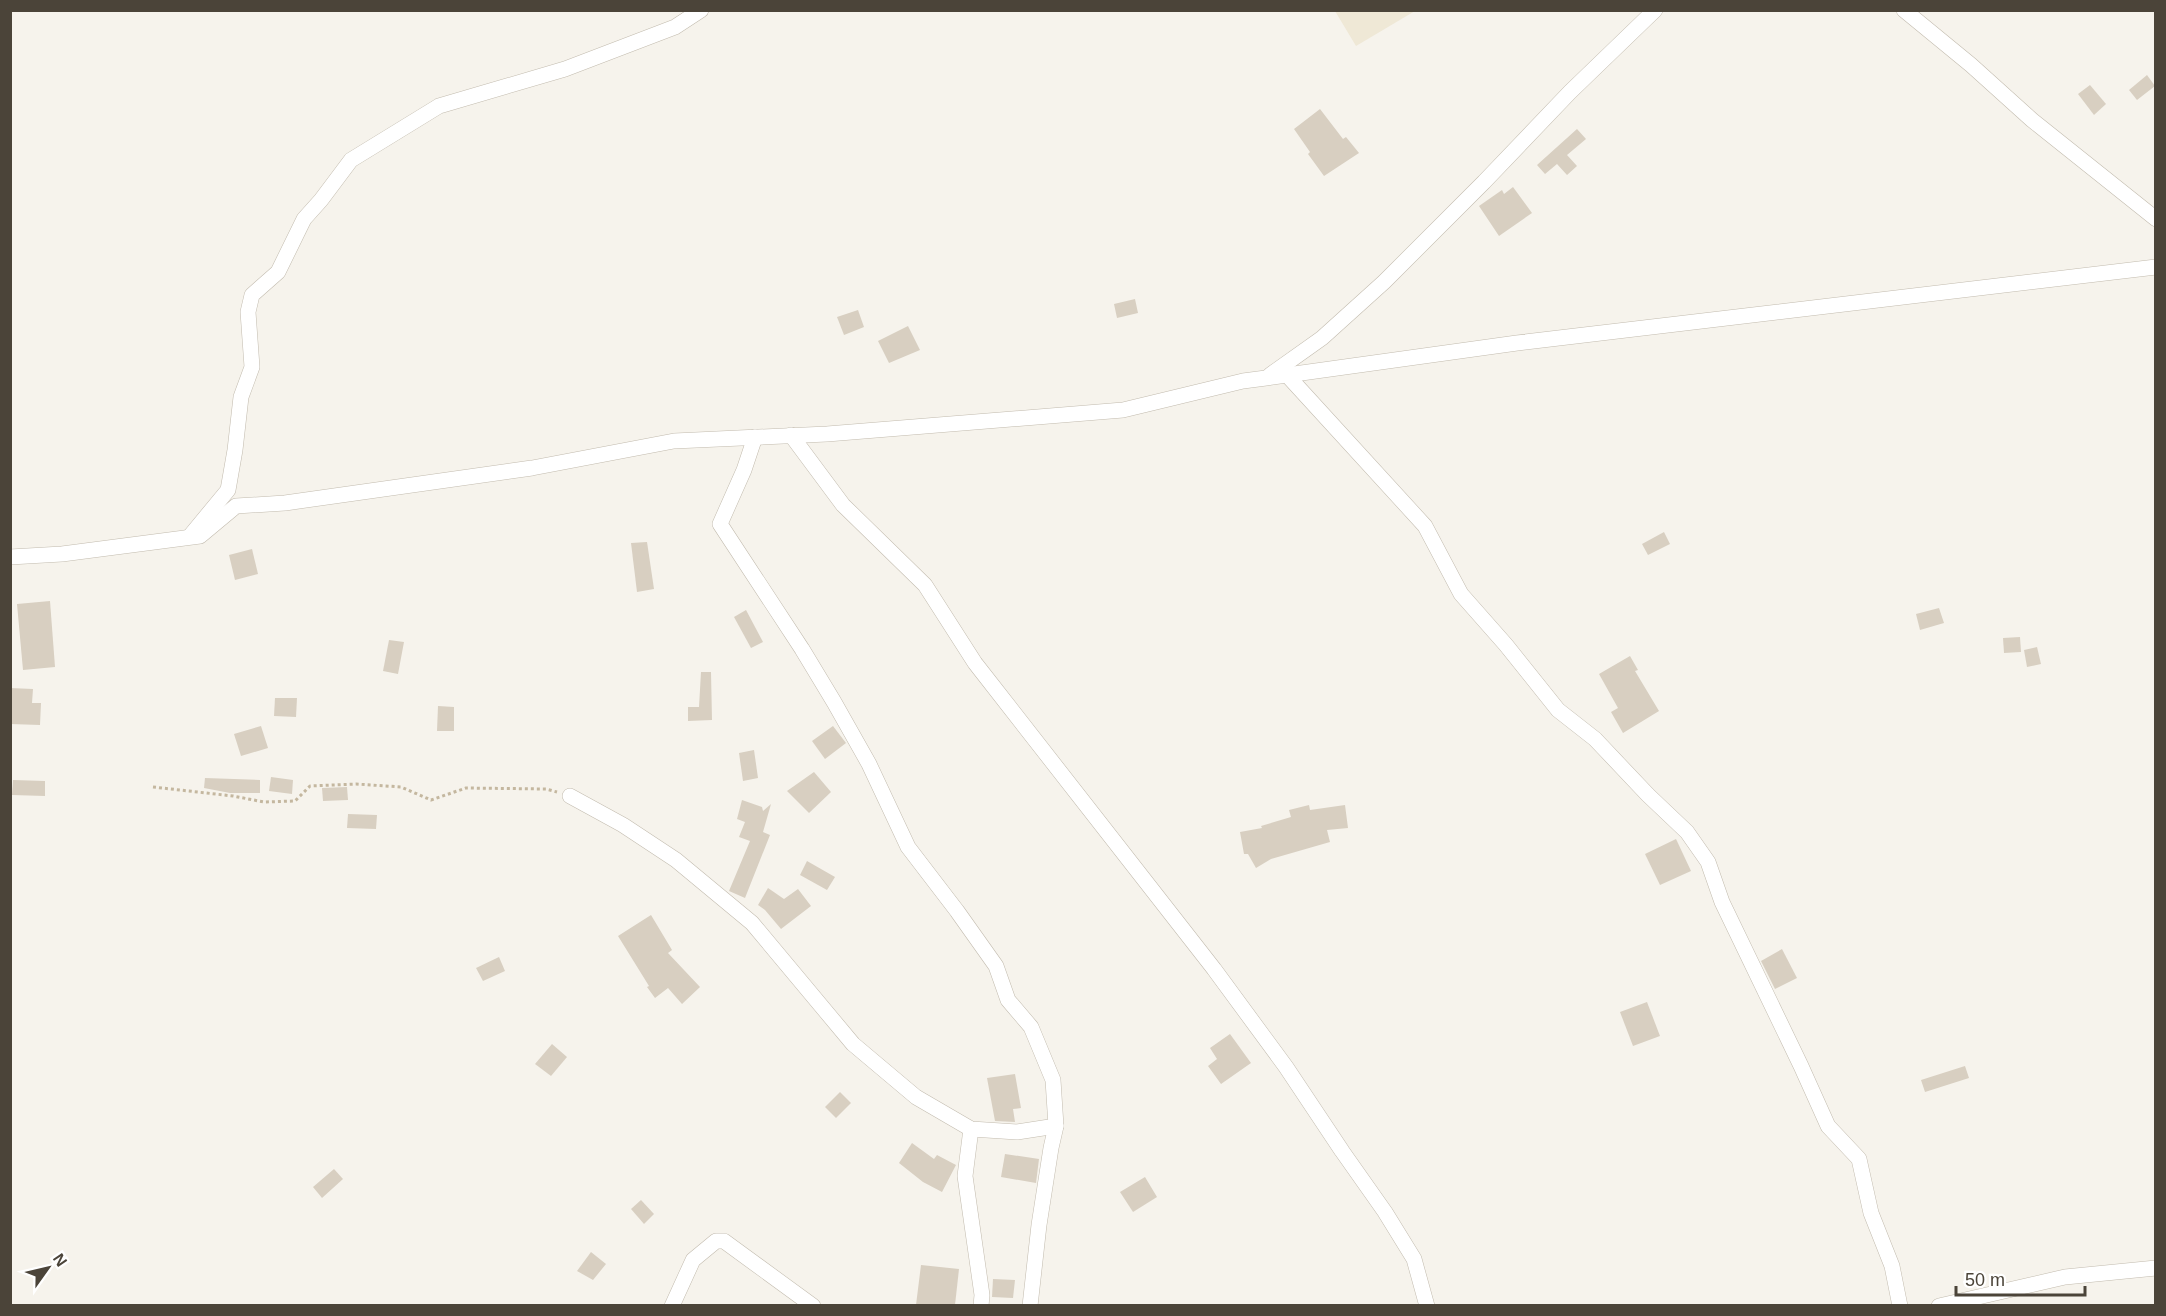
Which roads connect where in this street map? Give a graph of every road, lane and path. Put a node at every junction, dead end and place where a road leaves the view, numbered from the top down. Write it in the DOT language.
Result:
graph roads {
  1 [pos="701,10"];
  2 [pos="1655,10"];
  3 [pos="1904,10"];
  4 [pos="2156,219"];
  5 [pos="2156,267"];
  6 [pos="1287,375"];
  7 [pos="1266,378"];
  8 [pos="791,435"];
  9 [pos="755,437"];
  10 [pos="188,538"];
  11 [pos="10,557"];
  12 [pos="153,787"];
  13 [pos="570,796"];
  14 [pos="1056,1126"];
  15 [pos="971,1129"];
  16 [pos="2156,1269"];
  17 [pos="672,1305"];
  18 [pos="813,1305"];
  19 [pos="981,1305"];
  20 [pos="1030,1305"];
  21 [pos="1427,1305"];
  22 [pos="1900,1305"];
  23 [pos="1939,1305"];
  1 -- 10 [label="street"];
  2 -- 7 [label="street"];
  3 -- 4 [label="street"];
  5 -- 6 [label="street"];
  6 -- 7 [label="street"];
  6 -- 22 [label="street"];
  7 -- 8 [label="street"];
  8 -- 9 [label="street"];
  8 -- 21 [label="street"];
  9 -- 10 [label="street"];
  9 -- 14 [label="street"];
  10 -- 11 [label="street"];
  12 -- 13 [label="path"];
  13 -- 15 [label="street"];
  14 -- 15 [label="street"];
  14 -- 20 [label="street"];
  15 -- 19 [label="street"];
  16 -- 23 [label="street"];
  17 -- 18 [label="street"];
}
